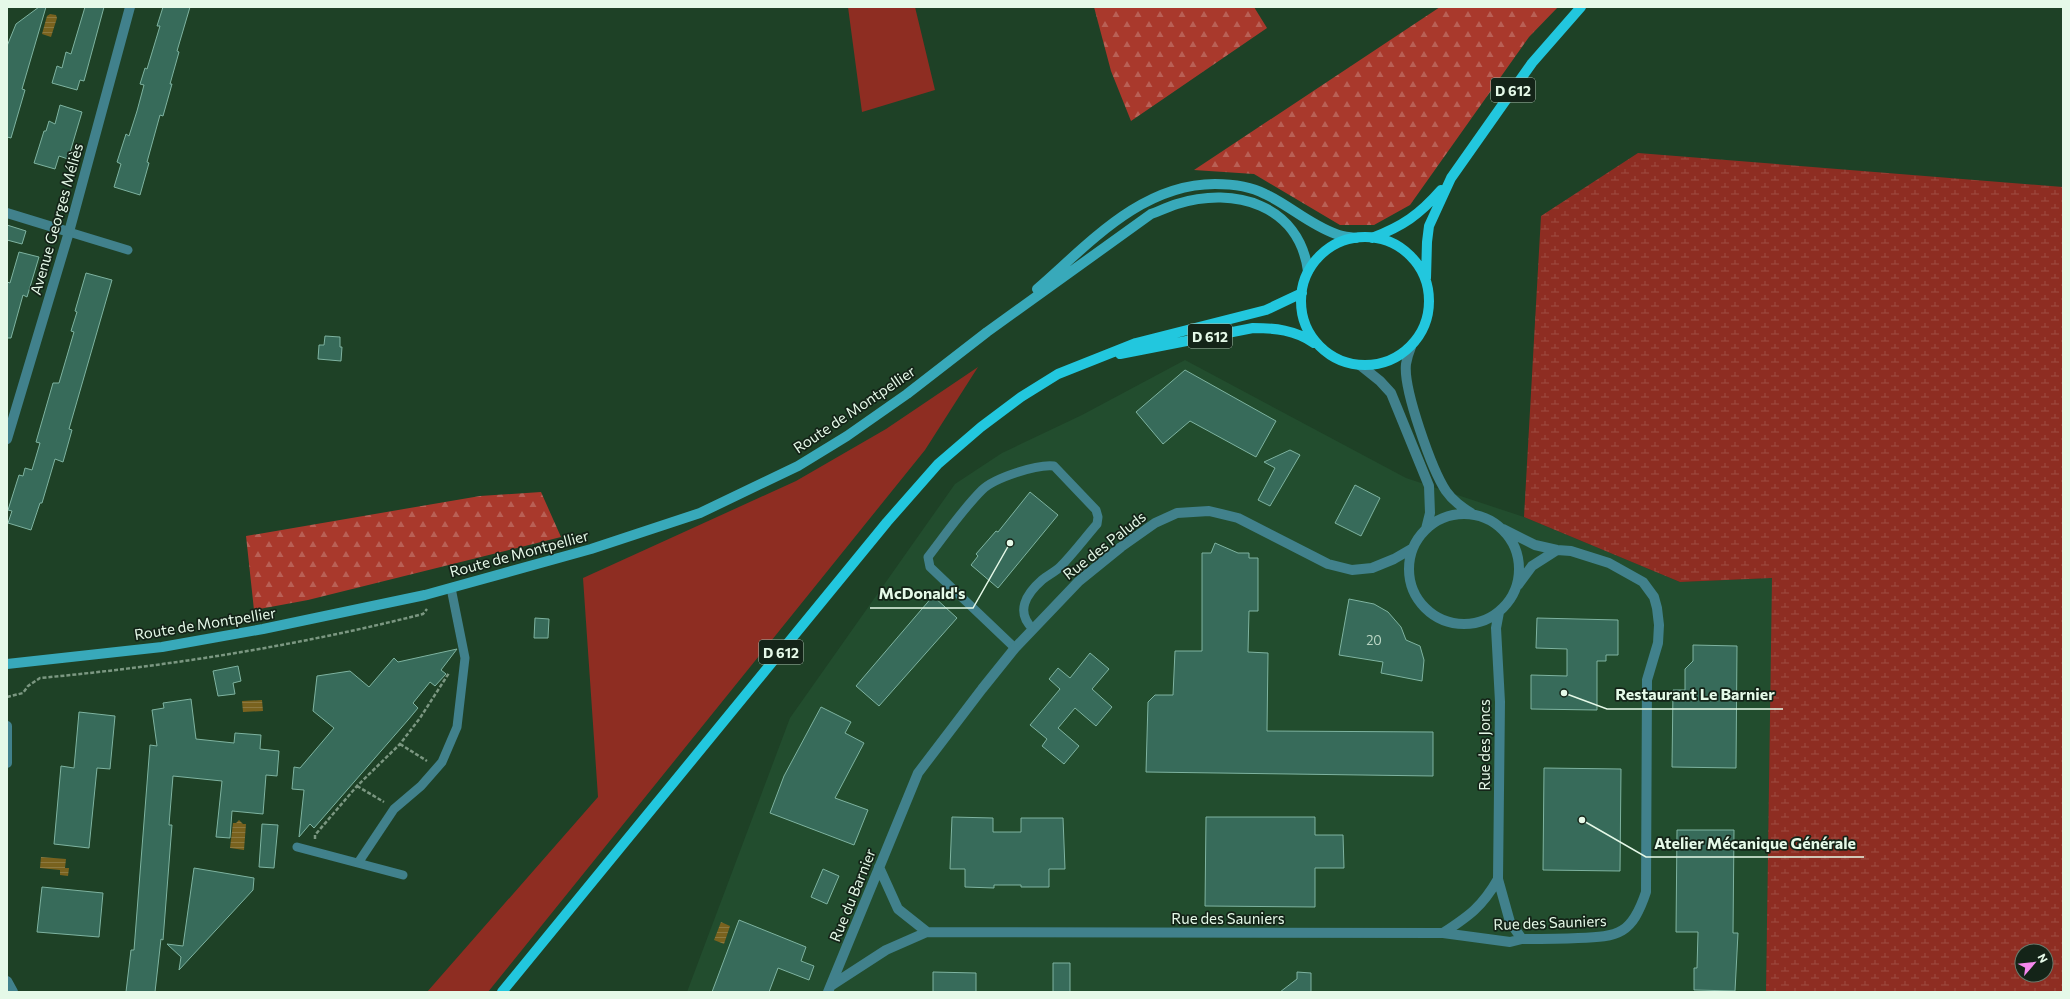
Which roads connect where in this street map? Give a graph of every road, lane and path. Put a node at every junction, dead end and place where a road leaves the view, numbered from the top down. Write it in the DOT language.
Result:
graph roads {
  1 [pos="130,7"];
  2 [pos="1581,7"];
  3 [pos="1451,178"];
  4 [pos="7,213"];
  5 [pos="69,232"];
  6 [pos="1356,238"];
  7 [pos="1372,238"];
  8 [pos="128,250"];
  9 [pos="1308,271"];
  10 [pos="1426,282"];
  11 [pos="1302,293"];
  12 [pos="987,332"];
  13 [pos="1320,346"];
  14 [pos="1411,347"];
  15 [pos="1098,358"];
  16 [pos="1360,365"];
  17 [pos="7,439"];
  18 [pos="1473,514"];
  19 [pos="1426,529"];
  20 [pos="1503,530"];
  21 [pos="1413,548"];
  22 [pos="1557,550"];
  23 [pos="1517,586"];
  24 [pos="451,588"];
  25 [pos="425,595"];
  26 [pos="1500,612"];
  27 [pos="1033,629"];
  28 [pos="1015,648"];
  29 [pos="465,658"];
  30 [pos="7,664"];
  31 [pos="7,697"];
  32 [pos="7,726"];
  33 [pos="400,744"];
  34 [pos="7,763"];
  35 [pos="437,767"];
  36 [pos="357,786"];
  37 [pos="394,809"];
  38 [pos="902,809"];
  39 [pos="297,847"];
  40 [pos="312,851"];
  41 [pos="358,863"];
  42 [pos="879,867"];
  43 [pos="403,875"];
  44 [pos="1498,879"];
  45 [pos="927,932"];
  46 [pos="1443,933"];
  47 [pos="1522,939"];
  48 [pos="7,981"];
  49 [pos="830,989"];
  50 [pos="13,992"];
  51 [pos="502,992"];
  1 -- 5 [label="street, Avenue Georges Méliès"];
  2 -- 3 [label="main road, D 612"];
  3 -- 7 [label="main road, D 612"];
  3 -- 10 [label="main road, D 612"];
  4 -- 5 [label="street"];
  5 -- 8 [label="lane"];
  5 -- 17 [label="street, Avenue Georges Méliès"];
  6 -- 7 [label="main road"];
  6 -- 9 [label="main road"];
  6 -- 12 [label="main road"];
  7 -- 10 [label="main road"];
  9 -- 11 [label="main road"];
  9 -- 12 [label="main road"];
  10 -- 14 [label="main road"];
  11 -- 13 [label="main road"];
  11 -- 15 [label="main road, D 612"];
  12 -- 24 [label="main road, Route de Montpellier"];
  13 -- 15 [label="main road, D 612"];
  13 -- 16 [label="main road"];
  14 -- 16 [label="main road"];
  14 -- 18 [label="street"];
  15 -- 51 [label="main road, D 612"];
  16 -- 19 [label="street"];
  18 -- 19 [label="street"];
  18 -- 20 [label="street"];
  19 -- 21 [label="street"];
  20 -- 22 [label="street, Rue des Sauniers"];
  20 -- 23 [label="street"];
  21 -- 26 [label="street"];
  21 -- 27 [label="street, Rue des Paluds"];
  22 -- 23 [label="street"];
  22 -- 47 [label="street, Rue des Sauniers"];
  23 -- 26 [label="street"];
  24 -- 25 [label="main road, Route de Montpellier"];
  24 -- 29 [label="lane"];
  25 -- 30 [label="main road, Route de Montpellier"];
  25 -- 31 [label="path"];
  26 -- 44 [label="street, Rue des Joncs"];
  27 -- 28 [label="street, Rue des Paluds"];
  27 -- 28 [label="lane"];
  28 -- 38 [label="street, Rue des Paluds"];
  29 -- 33 [label="path"];
  29 -- 35 [label="lane"];
  32 -- 34 [label="street"];
  33 -- 35 [label="path"];
  33 -- 36 [label="path"];
  35 -- 37 [label="lane"];
  36 -- 37 [label="path"];
  36 -- 40 [label="path"];
  37 -- 41 [label="lane"];
  38 -- 42 [label="street, Rue du Barnier"];
  39 -- 40 [label="lane"];
  40 -- 41 [label="lane"];
  41 -- 43 [label="lane"];
  42 -- 45 [label="street"];
  42 -- 49 [label="street, Rue du Barnier"];
  44 -- 46 [label="street"];
  44 -- 47 [label="street, Rue des Joncs"];
  45 -- 46 [label="street, Rue des Sauniers"];
  45 -- 49 [label="street, Rue des Sauniers"];
  46 -- 47 [label="street, Rue des Sauniers"];
  48 -- 50 [label="street"];
}
